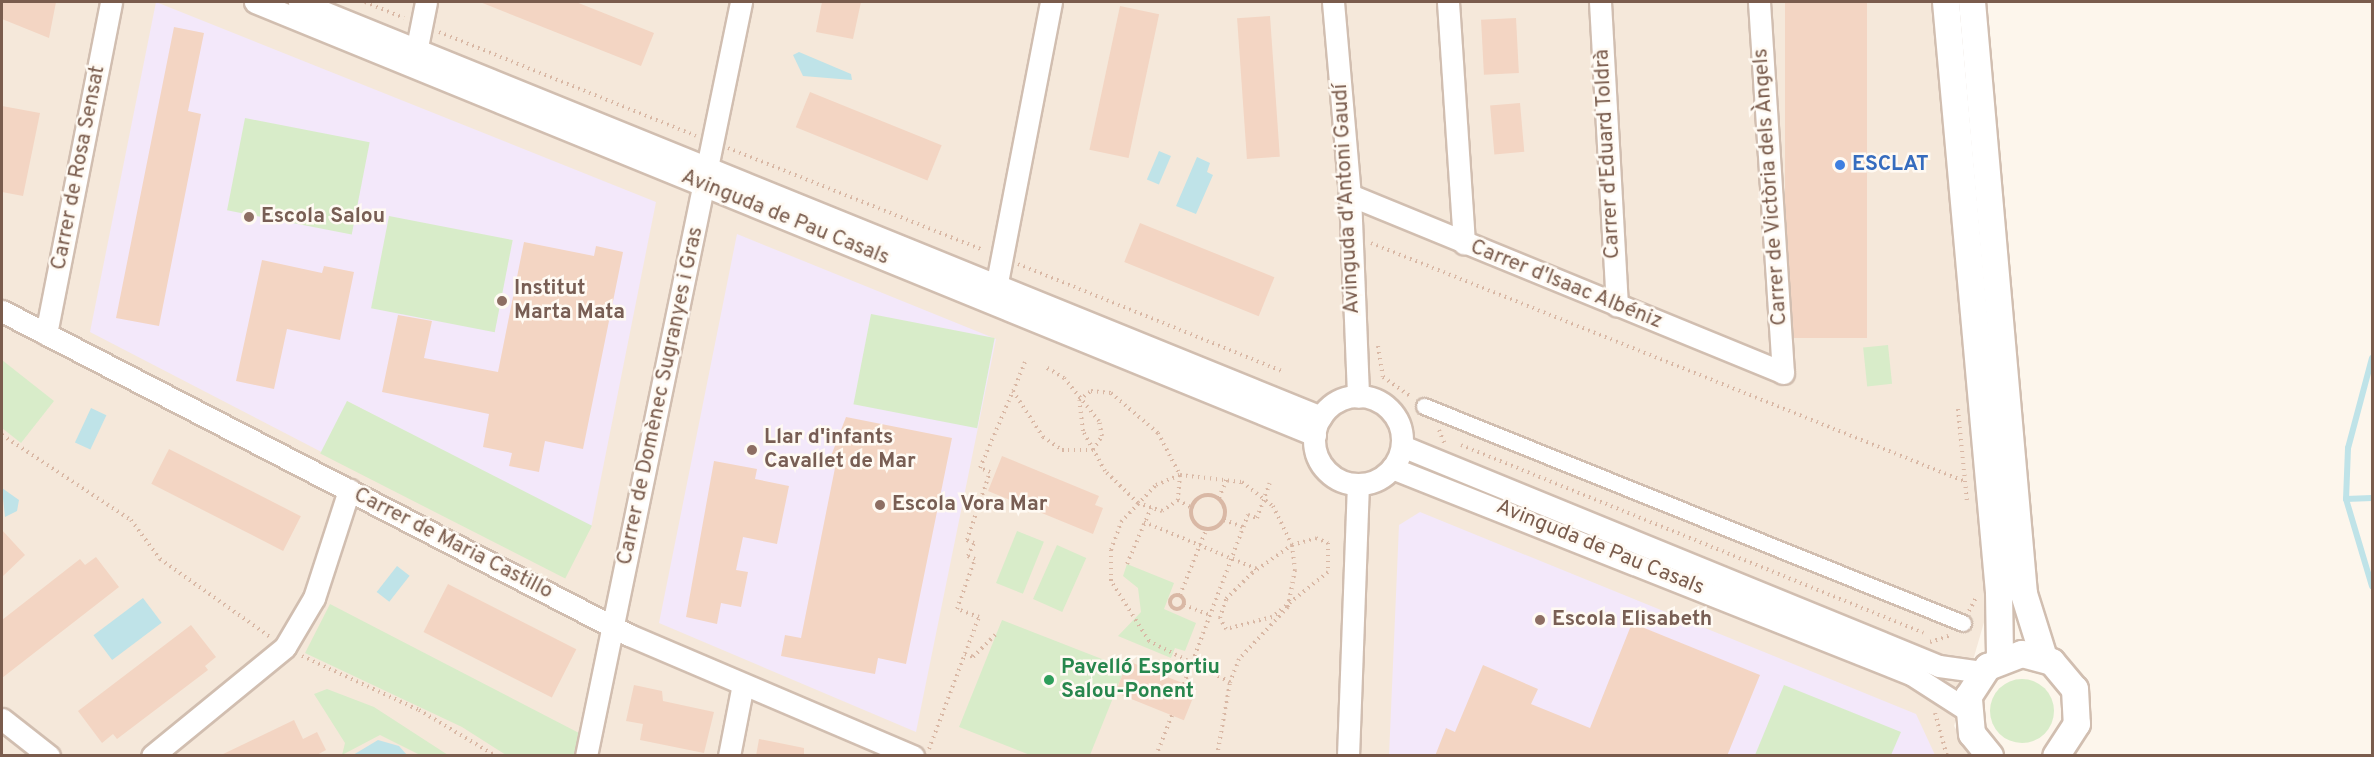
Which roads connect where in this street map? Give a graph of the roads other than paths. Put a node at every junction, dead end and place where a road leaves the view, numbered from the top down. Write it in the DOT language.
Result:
graph roads {
  1 [pos="111,2"];
  2 [pos="255,2"];
  3 [pos="299,2"];
  4 [pos="426,2"];
  5 [pos="741,2"];
  6 [pos="1051,2"];
  7 [pos="1333,2"];
  8 [pos="1448,2"];
  9 [pos="1600,2"];
  10 [pos="1759,2"];
  11 [pos="1946,2"];
  12 [pos="1972,2"];
  13 [pos="415,57"];
  14 [pos="706,177"];
  15 [pos="1360,200"];
  16 [pos="1462,214"];
  17 [pos="1433,231"];
  18 [pos="1464,243"];
  19 [pos="995,294"];
  20 [pos="1617,306"];
  21 [pos="2,311"];
  22 [pos="46,334"];
  23 [pos="1783,373"];
  24 [pos="1358,397"];
  25 [pos="1424,406"];
  26 [pos="1318,426"];
  27 [pos="1402,446"];
  28 [pos="1392,468"];
  29 [pos="1358,484"];
  30 [pos="349,490"];
  31 [pos="1963,623"];
  32 [pos="614,627"];
  33 [pos="2044,658"];
  34 [pos="1991,666"];
  35 [pos="743,684"];
  36 [pos="1967,710"];
  37 [pos="2,719"];
  38 [pos="867,747"];
  39 [pos="49,756"];
  40 [pos="152,756"];
  41 [pos="586,756"];
  42 [pos="729,756"];
  43 [pos="913,756"];
  44 [pos="1348,756"];
  45 [pos="1990,756"];
  46 [pos="2056,756"];
  1 -- 22 [label="street, Carrer de Rosa Sensat"];
  2 -- 13 [label="street, Avinguda de Pau Casals"];
  3 -- 13 [label="street, Avinguda de Pau Casals"];
  4 -- 13 [label="street"];
  5 -- 14 [label="street, Carrer de Domènec Sugranyes i Gras"];
  6 -- 19 [label="street"];
  7 -- 15 [label="street, Avinguda d'Antoni Gaudí"];
  8 -- 16 [label="street"];
  9 -- 20 [label="street, Carrer d'Eduard Toldrà"];
  10 -- 23 [label="street, Carrer de Victòria dels Àngels"];
  11 -- 34 [label="street"];
  12 -- 33 [label="street"];
  13 -- 14 [label="street, Avinguda de Pau Casals"];
  14 -- 19 [label="street, Avinguda de Pau Casals"];
  14 -- 32 [label="street, Carrer de Domènec Sugranyes i Gras"];
  15 -- 17 [label="street, Carrer d'Isaac Albéniz"];
  15 -- 24 [label="street, Avinguda d'Antoni Gaudí"];
  16 -- 17 [label="street"];
  16 -- 18 [label="street"];
  17 -- 18 [label="street, Carrer d'Isaac Albéniz"];
  18 -- 20 [label="street, Carrer d'Isaac Albéniz"];
  19 -- 26 [label="street, Avinguda de Pau Casals"];
  20 -- 23 [label="street, Carrer d'Isaac Albéniz"];
  21 -- 22 [label="street, Carrer de Maria Castillo"];
  22 -- 30 [label="street, Carrer de Maria Castillo"];
  24 -- 26 [label="street"];
  24 -- 27 [label="street"];
  25 -- 31 [label="street"];
  26 -- 29 [label="street"];
  27 -- 28 [label="street"];
  27 -- 34 [label="street, Avinguda de Pau Casals"];
  28 -- 29 [label="street"];
  28 -- 36 [label="street, Avinguda de Pau Casals"];
  29 -- 44 [label="street"];
  30 -- 32 [label="street, Carrer de Maria Castillo"];
  30 -- 40 [label="street"];
  32 -- 35 [label="street, Carrer de Maria Castillo"];
  32 -- 41 [label="street, Carrer de Domènec Sugranyes i Gras"];
  33 -- 34 [label="street"];
  33 -- 46 [label="street"];
  34 -- 36 [label="street"];
  35 -- 38 [label="street, Carrer de Maria Castillo"];
  35 -- 42 [label="street"];
  36 -- 45 [label="street"];
  37 -- 39 [label="street"];
  38 -- 43 [label="street, Carrer de Maria Castillo"];
}
